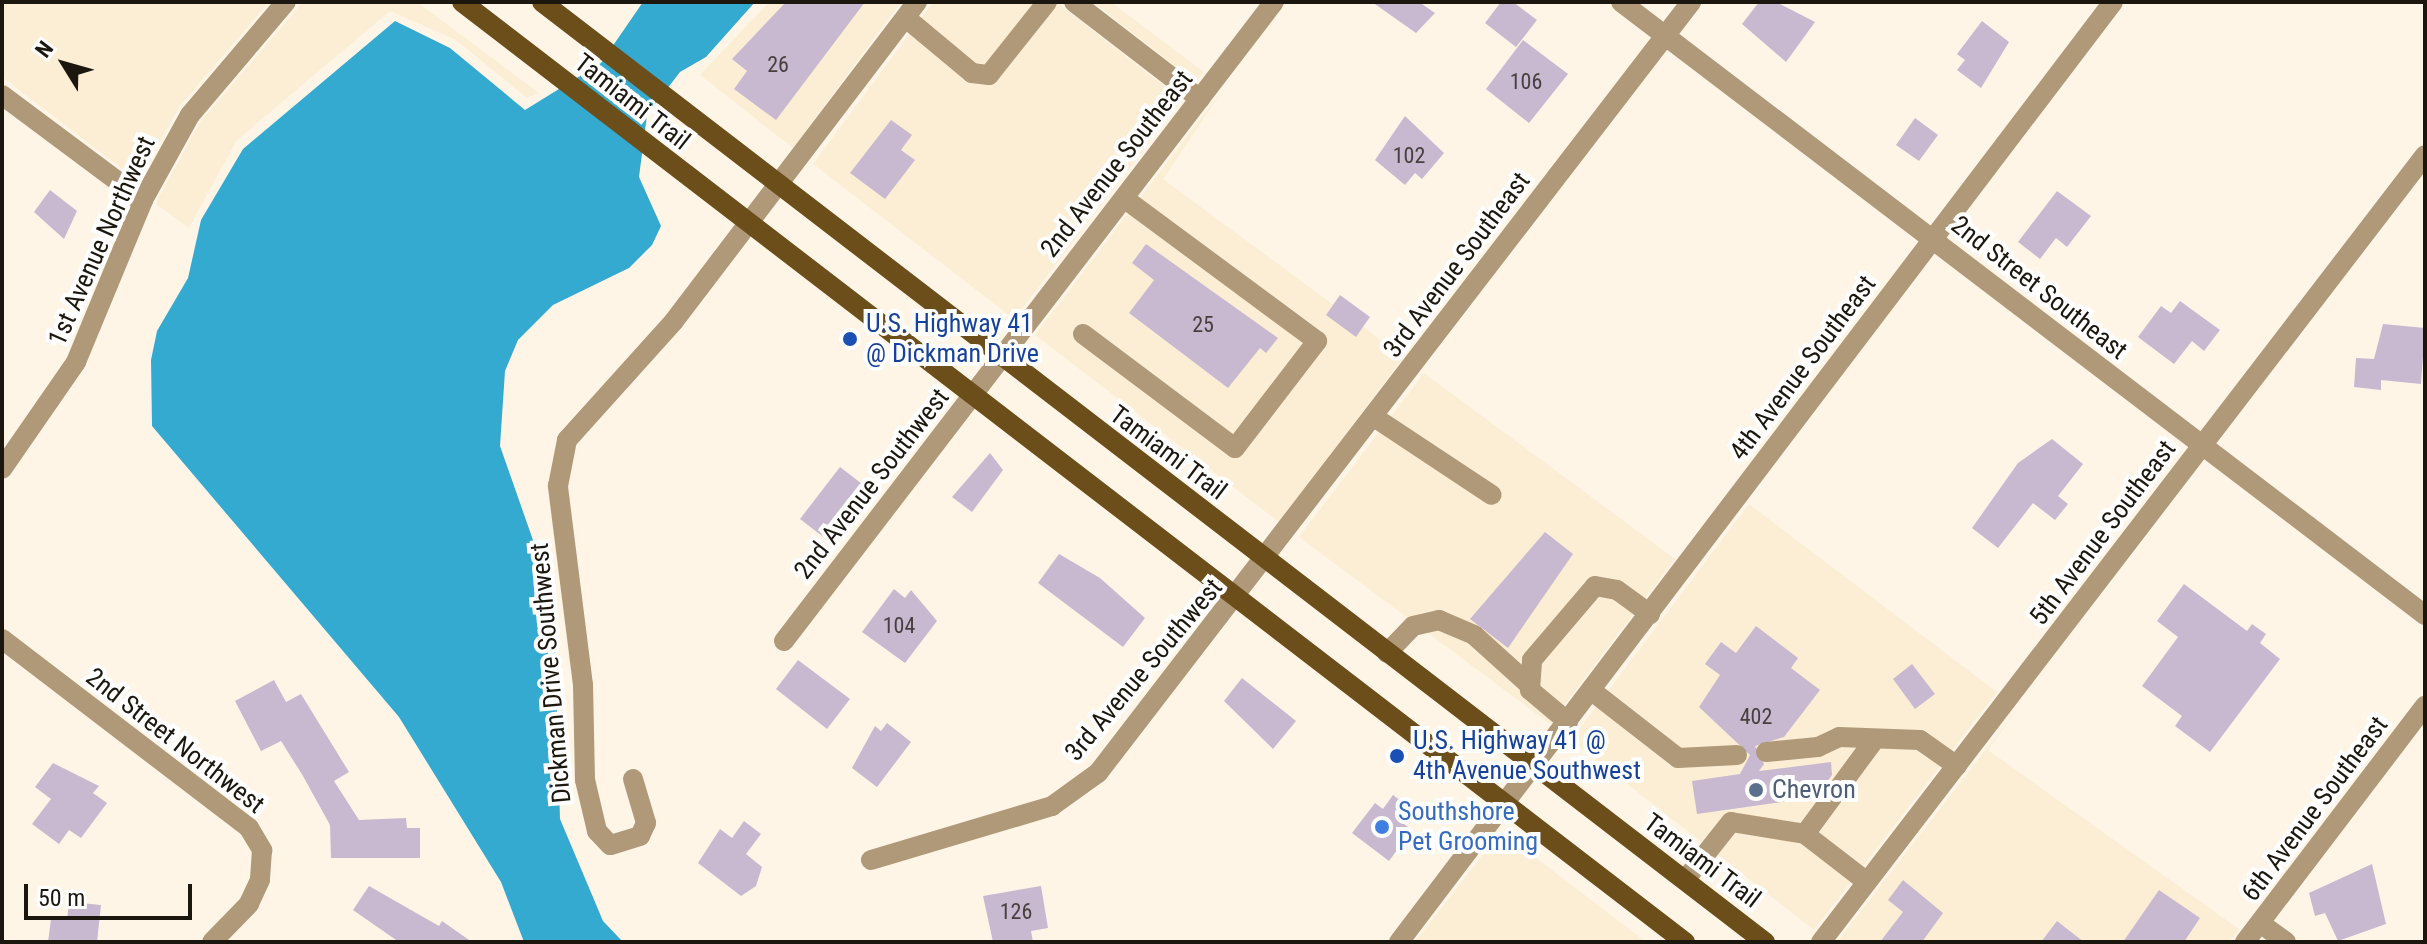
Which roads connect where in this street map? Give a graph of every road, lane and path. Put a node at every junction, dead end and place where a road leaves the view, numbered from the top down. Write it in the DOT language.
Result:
graph roads {
  1 [pos="286,2"];
  2 [pos="462,2"];
  3 [pos="542,2"];
  4 [pos="1047,2"];
  5 [pos="1074,2"];
  6 [pos="1274,2"];
  7 [pos="1621,2"];
  8 [pos="1691,2"];
  9 [pos="2113,2"];
  10 [pos="912,10"];
  11 [pos="1665,35"];
  12 [pos="2,95"];
  13 [pos="1200,99"];
  14 [pos="2422,164"];
  15 [pos="779,188"];
  16 [pos="1124,198"];
  17 [pos="143,200"];
  18 [pos="748,227"];
  19 [pos="1933,238"];
  20 [pos="1083,334"];
  21 [pos="1001,358"];
  22 [pos="972,396"];
  23 [pos="1374,417"];
  24 [pos="2201,447"];
  25 [pos="2,469"];
  26 [pos="1492,495"];
  27 [pos="1265,560"];
  28 [pos="1237,599"];
  29 [pos="1650,614"];
  30 [pos="2425,615"];
  31 [pos="2,639"];
  32 [pos="784,641"];
  33 [pos="1387,653"];
  34 [pos="1526,682"];
  35 [pos="1592,691"];
  36 [pos="2425,706"];
  37 [pos="1568,722"];
  38 [pos="1875,739"];
  39 [pos="1766,752"];
  40 [pos="1737,755"];
  41 [pos="1535,766"];
  42 [pos="1957,766"];
  43 [pos="633,779"];
  44 [pos="1504,806"];
  45 [pos="1805,834"];
  46 [pos="871,860"];
  47 [pos="1685,880"];
  48 [pos="1867,882"];
  49 [pos="2260,923"];
  50 [pos="212,942"];
  51 [pos="1399,942"];
  52 [pos="1685,942"];
  53 [pos="1765,942"];
  54 [pos="1821,942"];
  55 [pos="2245,942"];
  56 [pos="2286,942"];
  1 -- 17 [label="street, 1st Avenue Northwest"];
  2 -- 18 [label="main road, Tamiami Trail"];
  3 -- 15 [label="main road, Tamiami Trail"];
  4 -- 10 [label="street"];
  5 -- 13 [label="street"];
  6 -- 13 [label="street, 2nd Avenue Southeast"];
  7 -- 11 [label="street, 2nd Street Southeast"];
  8 -- 11 [label="street, 3rd Avenue Southeast"];
  9 -- 19 [label="street, 4th Avenue Southeast"];
  10 -- 15 [label="street, Dickman Drive Southwest"];
  11 -- 19 [label="street, 2nd Street Southeast"];
  11 -- 23 [label="street, 3rd Avenue Southeast"];
  12 -- 17 [label="street"];
  13 -- 16 [label="street, 2nd Avenue Southeast"];
  14 -- 24 [label="street, 5th Avenue Southeast"];
  15 -- 18 [label="street, Dickman Drive Southwest"];
  15 -- 21 [label="main road, Tamiami Trail"];
  16 -- 20 [label="street"];
  16 -- 21 [label="street, 2nd Avenue Southeast"];
  17 -- 25 [label="street, 1st Avenue Northwest"];
  18 -- 22 [label="main road, Tamiami Trail"];
  18 -- 43 [label="street, Dickman Drive Southwest"];
  19 -- 24 [label="street, 2nd Street Southeast"];
  19 -- 29 [label="street, 4th Avenue Southeast"];
  21 -- 22 [label="street, 2nd Avenue Southwest"];
  21 -- 27 [label="main road, Tamiami Trail"];
  22 -- 28 [label="main road, Tamiami Trail"];
  22 -- 32 [label="street, 2nd Avenue Southwest"];
  23 -- 26 [label="street"];
  23 -- 27 [label="street, 3rd Avenue Southeast"];
  24 -- 30 [label="street, 2nd Street Southeast"];
  24 -- 42 [label="street, 5th Avenue Southeast"];
  27 -- 28 [label="street, 3rd Avenue Southwest"];
  27 -- 33 [label="main road, Tamiami Trail"];
  28 -- 44 [label="main road, Tamiami Trail"];
  28 -- 46 [label="street, 3rd Avenue Southwest"];
  29 -- 34 [label="street"];
  29 -- 35 [label="street, 4th Avenue Southeast"];
  31 -- 50 [label="street, 2nd Street Northwest"];
  33 -- 34 [label="street"];
  33 -- 41 [label="main road, Tamiami Trail"];
  34 -- 37 [label="street"];
  35 -- 37 [label="street, 4th Avenue Southeast"];
  35 -- 40 [label="street"];
  36 -- 49 [label="street, 6th Avenue Southeast"];
  37 -- 41 [label="street, 4th Avenue Southeast"];
  38 -- 39 [label="street"];
  38 -- 42 [label="street"];
  38 -- 45 [label="street"];
  41 -- 44 [label="street, 4th Avenue Southeast"];
  41 -- 47 [label="main road, Tamiami Trail"];
  42 -- 48 [label="street, 5th Avenue Southeast"];
  44 -- 51 [label="street, 4th Avenue Southeast"];
  44 -- 52 [label="main road, Tamiami Trail"];
  45 -- 47 [label="street"];
  45 -- 48 [label="street"];
  47 -- 53 [label="main road, Tamiami Trail"];
  48 -- 54 [label="street, 5th Avenue Southeast"];
  49 -- 55 [label="street, 6th Avenue Southeast"];
  49 -- 56 [label="street"];
}
